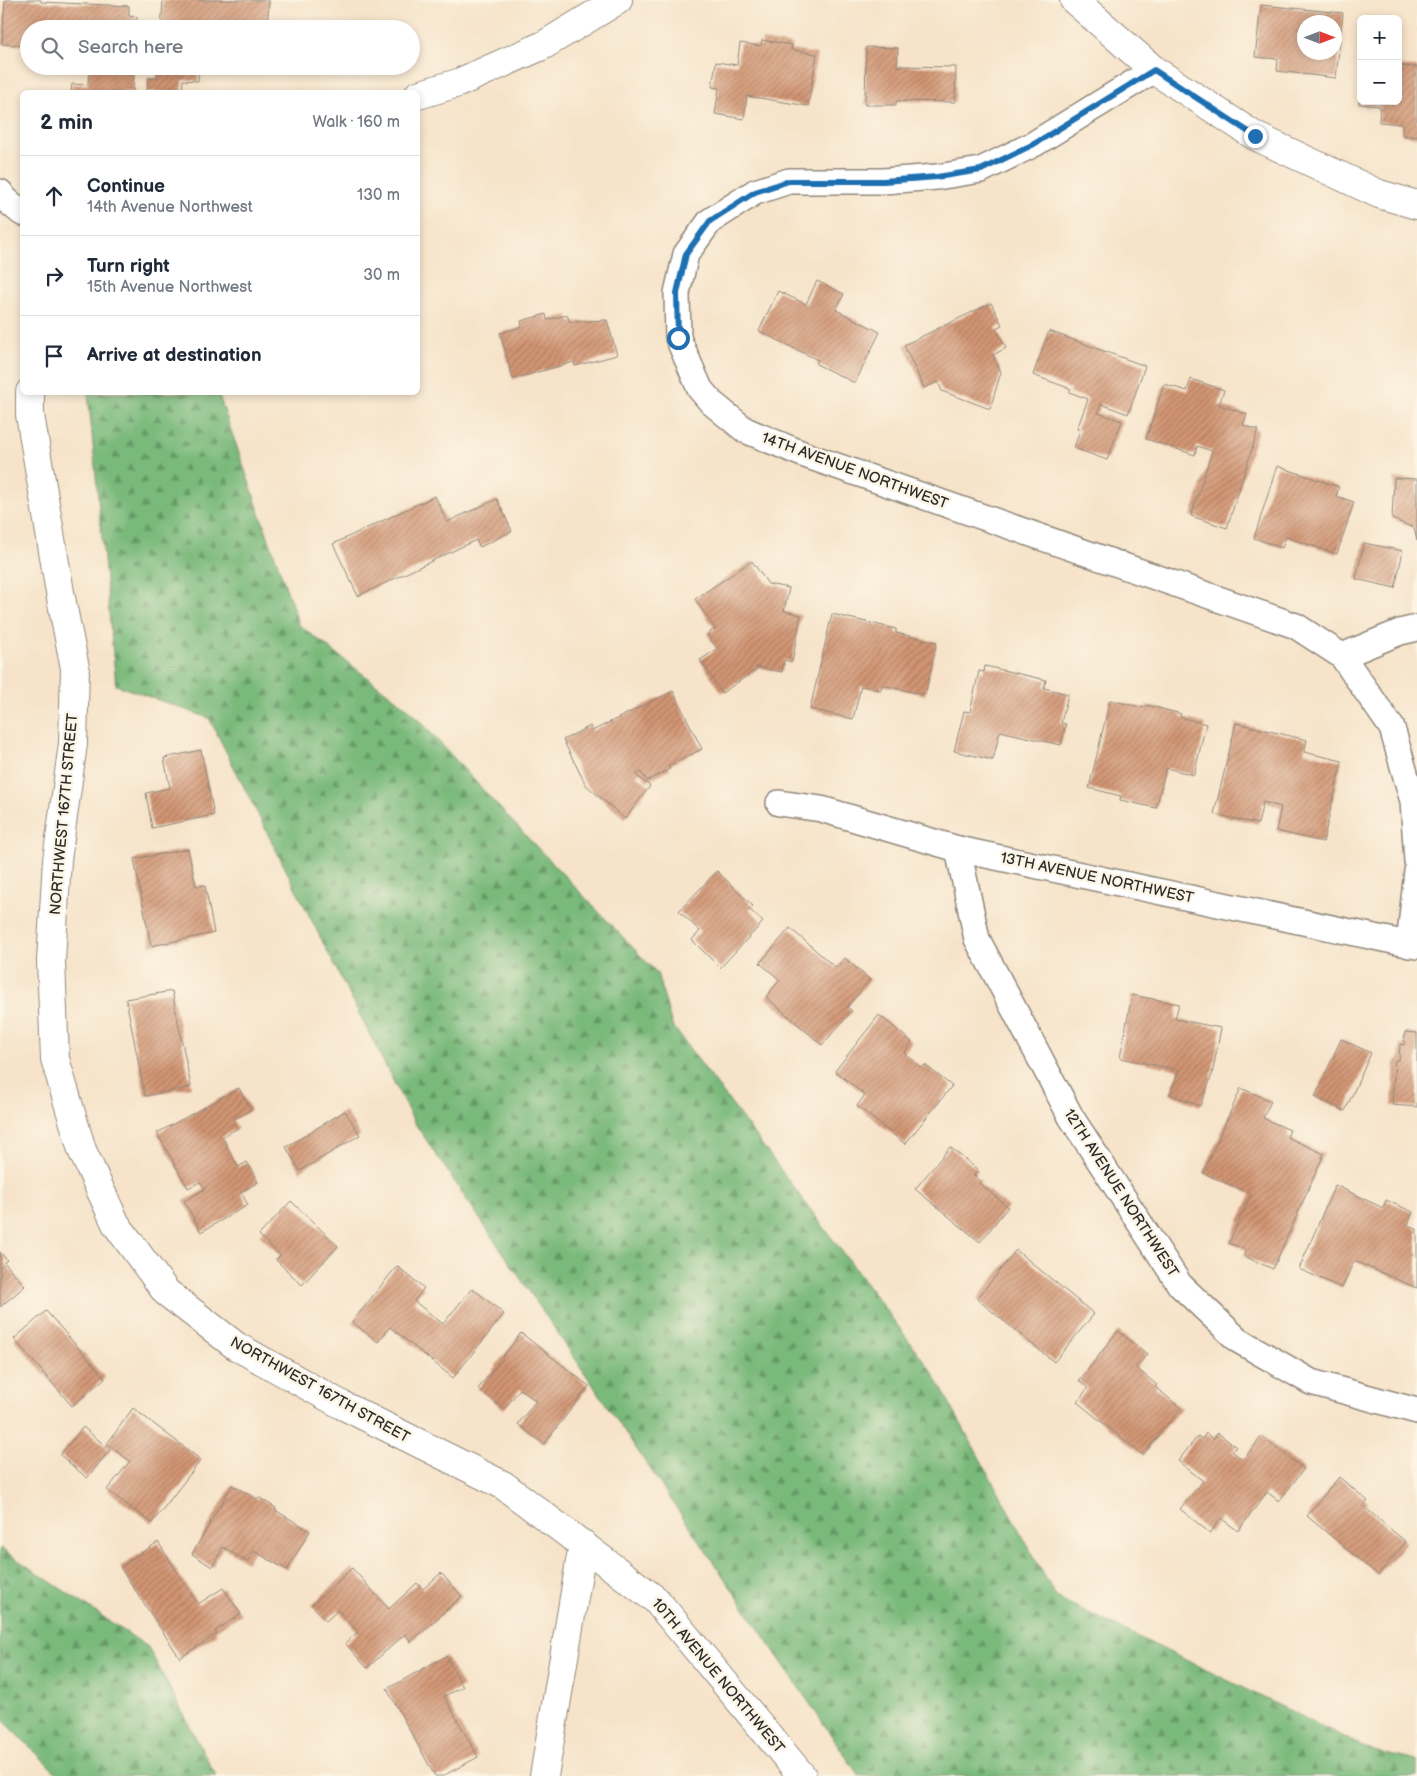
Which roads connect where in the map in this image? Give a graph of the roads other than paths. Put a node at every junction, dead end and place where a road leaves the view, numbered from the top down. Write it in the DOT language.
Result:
graph roads {
  1 [pos="618,0"];
  2 [pos="1074,0"];
  3 [pos="1154,70"];
  4 [pos="420,94"];
  5 [pos="0,192"];
  6 [pos="1417,205"];
  7 [pos="20,211"];
  8 [pos="30,395"];
  9 [pos="1417,628"];
  10 [pos="1342,656"];
  11 [pos="779,803"];
  12 [pos="958,849"];
  13 [pos="1417,861"];
  14 [pos="1417,871"];
  15 [pos="1413,946"];
  16 [pos="1417,1412"];
  17 [pos="584,1544"];
  18 [pos="544,1776"];
  19 [pos="802,1776"];
  1 -- 4 [label="street"];
  2 -- 3 [label="street"];
  3 -- 6 [label="street"];
  3 -- 10 [label="street, 14TH AVENUE NORTHWEST"];
  5 -- 7 [label="street"];
  8 -- 17 [label="street, NORTHWEST 167TH STREET"];
  9 -- 10 [label="street"];
  10 -- 13 [label="street"];
  11 -- 12 [label="street, 13TH AVENUE NORTHWEST"];
  12 -- 15 [label="street, 13TH AVENUE NORTHWEST"];
  12 -- 16 [label="street, 12TH AVENUE NORTHWEST"];
  14 -- 15 [label="street"];
  17 -- 18 [label="street"];
  17 -- 19 [label="street, 10TH AVENUE NORTHWEST"];
}
